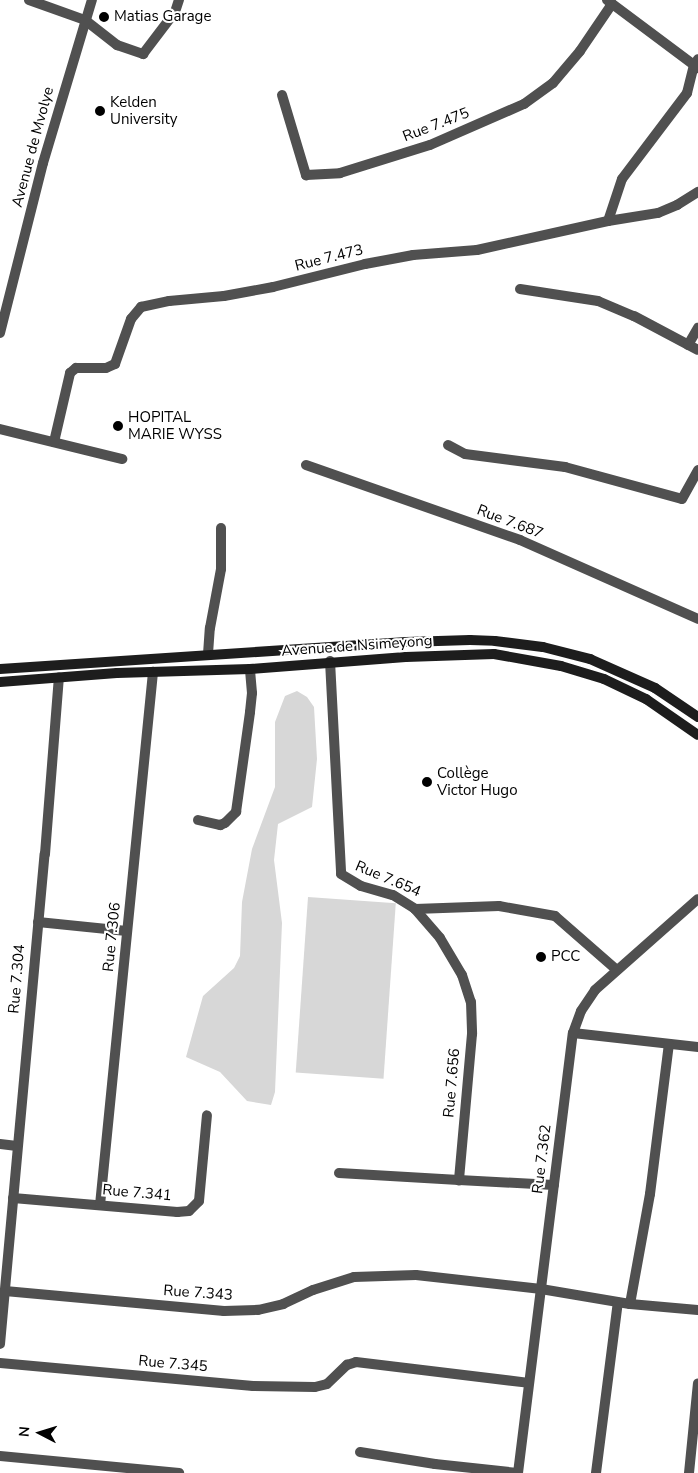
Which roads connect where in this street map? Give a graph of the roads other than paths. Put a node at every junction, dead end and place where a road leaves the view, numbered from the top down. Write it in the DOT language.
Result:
graph roads {
  1 [pos="30,0"];
  2 [pos="92,0"];
  3 [pos="180,0"];
  4 [pos="609,2"];
  5 [pos="85,20"];
  6 [pos="697,64"];
  7 [pos="282,95"];
  8 [pos="698,192"];
  9 [pos="608,221"];
  10 [pos="520,289"];
  11 [pos="698,328"];
  12 [pos="0,333"];
  13 [pos="688,344"];
  14 [pos="698,350"];
  15 [pos="0,429"];
  16 [pos="54,442"];
  17 [pos="448,445"];
  18 [pos="122,459"];
  19 [pos="306,466"];
  20 [pos="698,470"];
  21 [pos="221,528"];
  22 [pos="698,619"];
  23 [pos="208,654"];
  24 [pos="330,661"];
  25 [pos="0,669"];
  26 [pos="250,669"];
  27 [pos="153,672"];
  28 [pos="59,678"];
  29 [pos="0,682"];
  30 [pos="698,717"];
  31 [pos="698,735"];
  32 [pos="198,820"];
  33 [pos="698,899"];
  34 [pos="415,909"];
  35 [pos="38,922"];
  36 [pos="127,931"];
  37 [pos="617,970"];
  38 [pos="573,1033"];
  39 [pos="669,1044"];
  40 [pos="698,1047"];
  41 [pos="207,1115"];
  42 [pos="0,1144"];
  43 [pos="17,1146"];
  44 [pos="339,1173"];
  45 [pos="458,1180"];
  46 [pos="554,1185"];
  47 [pos="13,1198"];
  48 [pos="100,1206"];
  49 [pos="541,1289"];
  50 [pos="5,1291"];
  51 [pos="618,1302"];
  52 [pos="630,1304"];
  53 [pos="698,1310"];
  54 [pos="0,1344"];
  55 [pos="0,1363"];
  56 [pos="529,1383"];
  57 [pos="698,1383"];
  58 [pos="360,1452"];
  59 [pos="0,1456"];
  60 [pos="179,1473"];
  61 [pos="518,1473"];
  62 [pos="596,1473"];
  63 [pos="689,1473"];
  1 -- 5 [label="street"];
  2 -- 5 [label="street, Avenue de Mvolye"];
  3 -- 5 [label="street"];
  4 -- 6 [label="street"];
  4 -- 7 [label="street, Rue 7.475"];
  5 -- 12 [label="street, Avenue de Mvolye"];
  6 -- 9 [label="street"];
  8 -- 9 [label="street, Rue 7.473"];
  9 -- 16 [label="street, Rue 7.473"];
  10 -- 13 [label="street"];
  11 -- 13 [label="street"];
  13 -- 14 [label="street"];
  15 -- 16 [label="street"];
  16 -- 18 [label="street"];
  17 -- 20 [label="street"];
  19 -- 22 [label="street, Rue 7.687"];
  21 -- 23 [label="street"];
  23 -- 25 [label="main road, Avenue de Nsimeyong"];
  23 -- 30 [label="main road, Avenue de Nsimeyong"];
  24 -- 26 [label="main road, Avenue de Nsimeyong"];
  24 -- 31 [label="main road, Avenue de Nsimeyong"];
  24 -- 34 [label="street, Rue 7.654"];
  26 -- 27 [label="main road, Avenue de Nsimeyong"];
  26 -- 32 [label="street"];
  27 -- 28 [label="main road, Avenue de Nsimeyong"];
  27 -- 36 [label="street, Rue 7.306"];
  28 -- 29 [label="main road, Avenue de Nsimeyong"];
  28 -- 35 [label="street, Rue 7.304"];
  33 -- 37 [label="street, Rue 7.362"];
  34 -- 37 [label="street, Rue 7.654"];
  34 -- 45 [label="street, Rue 7.656"];
  35 -- 36 [label="street"];
  35 -- 43 [label="street, Rue 7.304"];
  36 -- 48 [label="street, Rue 7.306"];
  37 -- 38 [label="street, Rue 7.362"];
  38 -- 39 [label="street"];
  38 -- 46 [label="street, Rue 7.362"];
  39 -- 40 [label="street"];
  39 -- 52 [label="street"];
  41 -- 48 [label="street, Rue 7.341"];
  42 -- 43 [label="street"];
  43 -- 47 [label="street, Rue 7.304"];
  44 -- 45 [label="street"];
  45 -- 46 [label="street"];
  46 -- 49 [label="street, Rue 7.362"];
  47 -- 48 [label="street, Rue 7.341"];
  47 -- 50 [label="street, Rue 7.304"];
  49 -- 50 [label="street, Rue 7.343"];
  49 -- 51 [label="street, Rue 7.343"];
  49 -- 56 [label="street, Rue 7.362"];
  50 -- 54 [label="street, Rue 7.304"];
  51 -- 52 [label="street, Rue 7.343"];
  51 -- 62 [label="street"];
  52 -- 53 [label="street, Rue 7.343"];
  55 -- 56 [label="street, Rue 7.345"];
  56 -- 61 [label="street, Rue 7.362"];
  57 -- 63 [label="street"];
  58 -- 61 [label="street"];
  59 -- 60 [label="street"];
}
